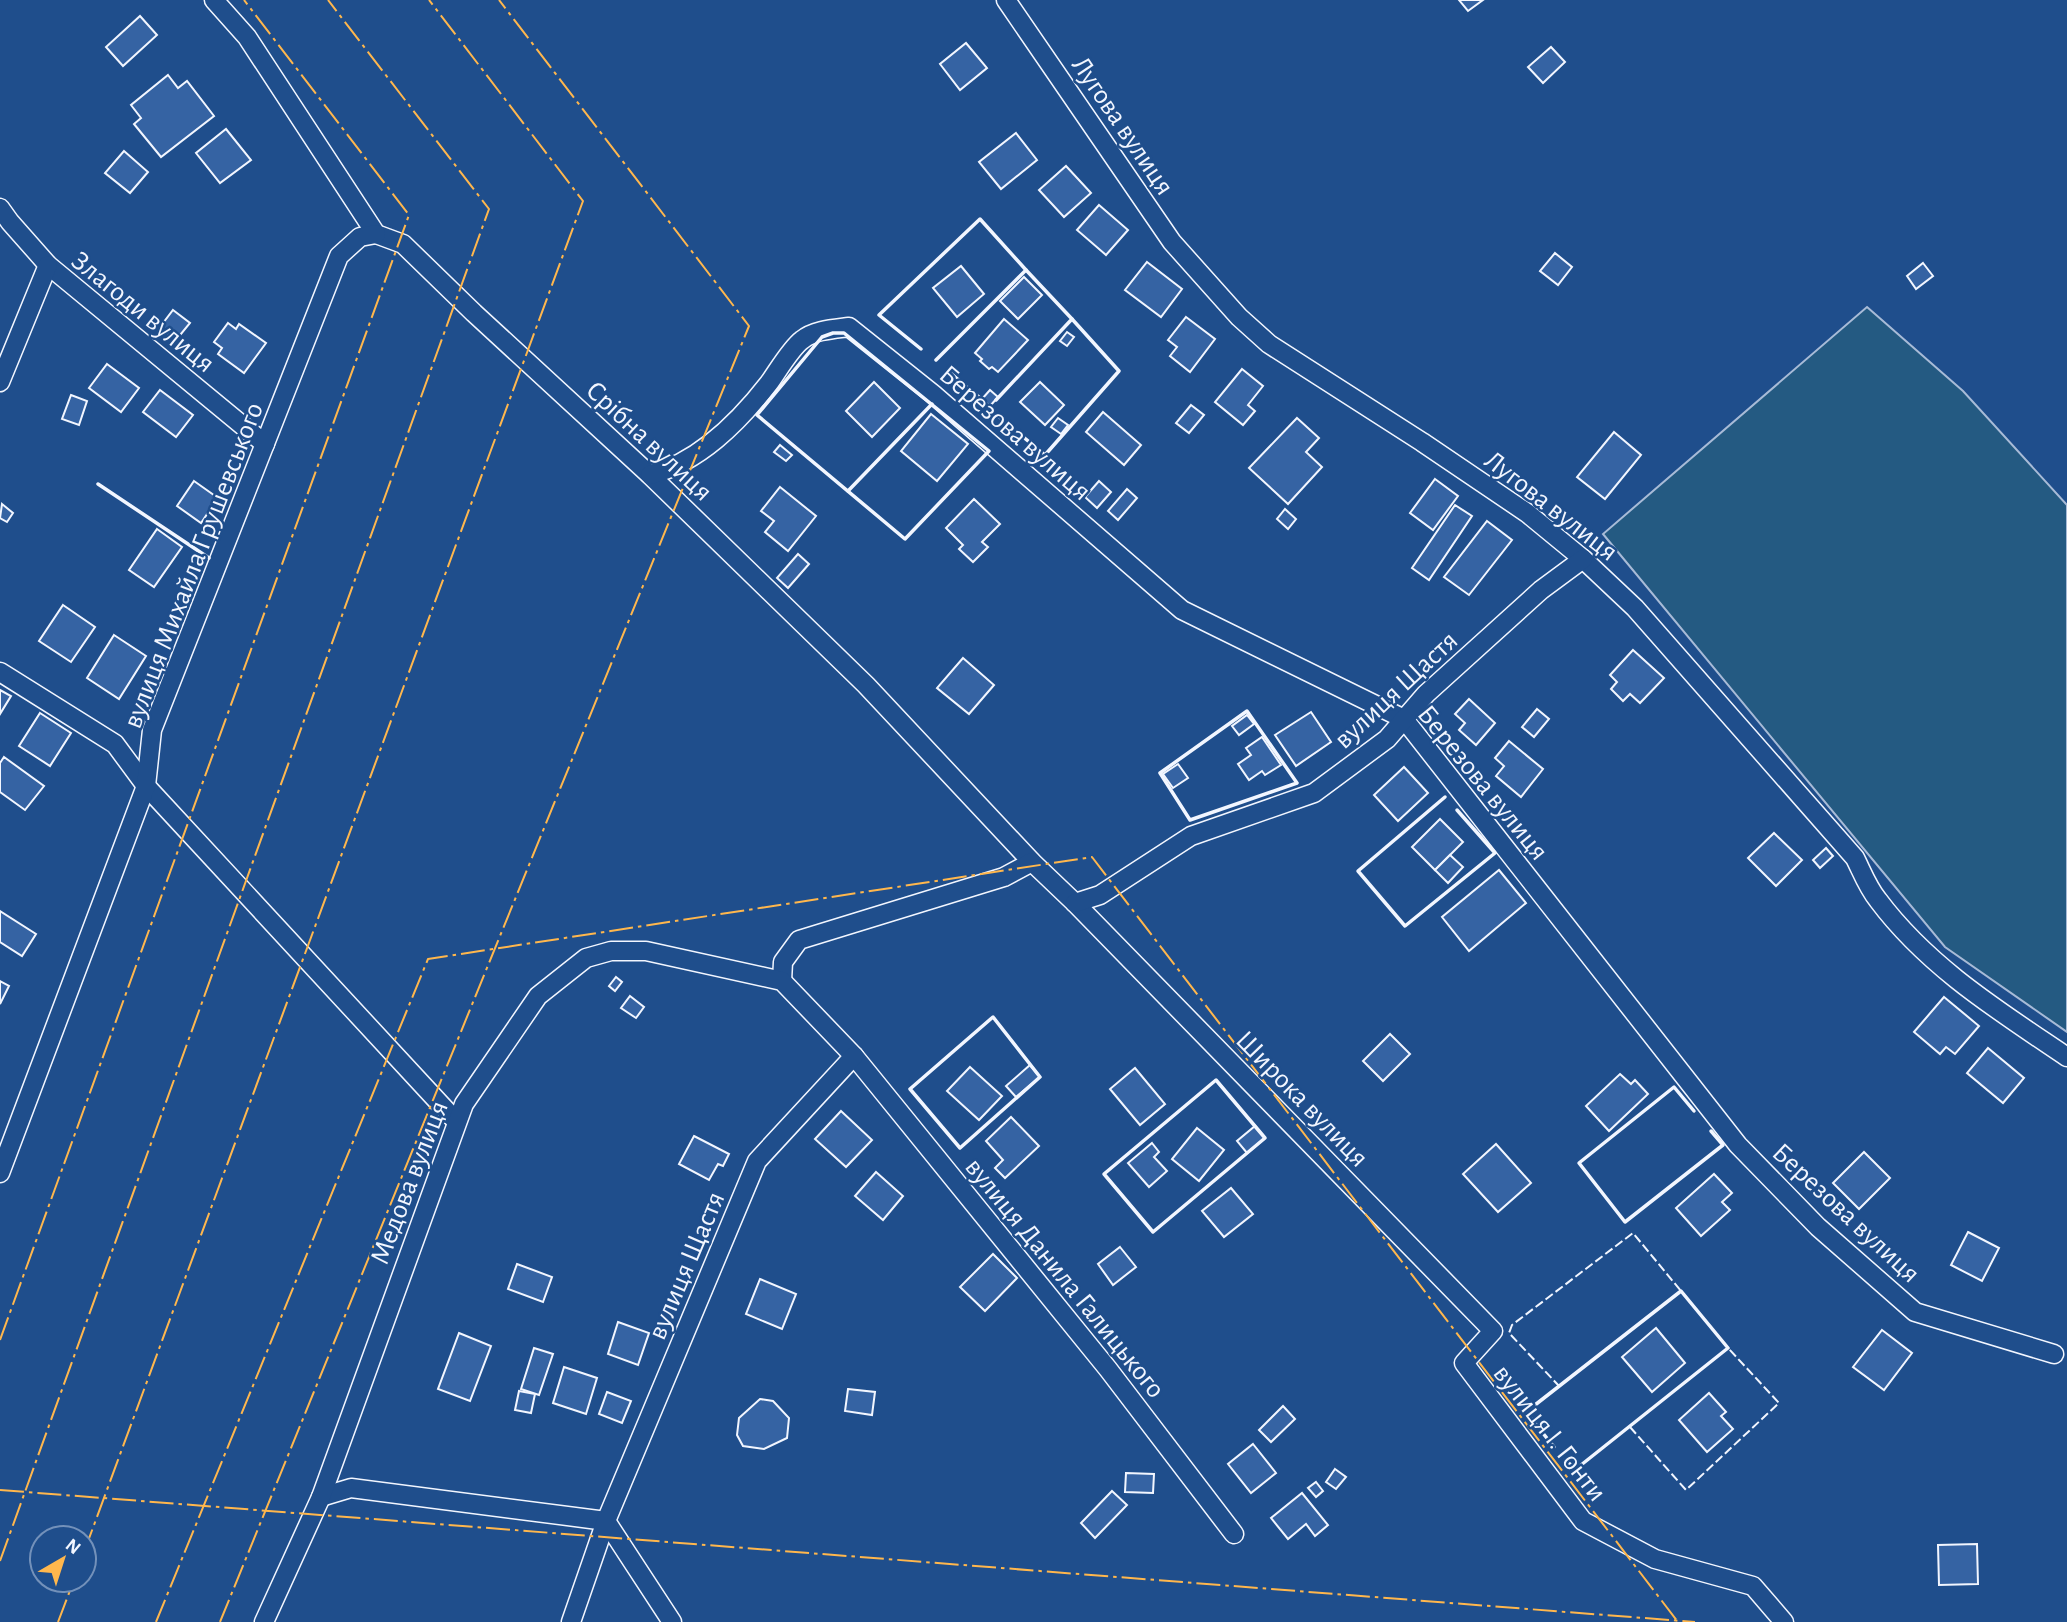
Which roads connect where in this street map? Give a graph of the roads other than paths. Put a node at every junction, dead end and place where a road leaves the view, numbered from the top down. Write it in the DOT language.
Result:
graph roads {
  1 [pos="214,0"];
  2 [pos="1006,0"];
  3 [pos="0,208"];
  4 [pos="376,234"];
  5 [pos="48,265"];
  6 [pos="0,382"];
  7 [pos="265,444"];
  8 [pos="650,475"];
  9 [pos="1583,559"];
  10 [pos="0,672"];
  11 [pos="1404,719"];
  12 [pos="146,786"];
  13 [pos="1032,862"];
  14 [pos="1075,902"];
  15 [pos="782,981"];
  16 [pos="854,1056"];
  17 [pos="2067,1057"];
  18 [pos="456,1121"];
  19 [pos="0,1173"];
  20 [pos="1493,1331"];
  21 [pos="2054,1354"];
  22 [pos="321,1497"];
  23 [pos="606,1521"];
  24 [pos="1234,1534"];
  25 [pos="264,1622"];
  26 [pos="571,1622"];
  27 [pos="672,1622"];
  28 [pos="1784,1622"];
  1 -- 4 [label="street"];
  2 -- 9 [label="street, Лугова вулиця"];
  3 -- 5 [label="street, Злагоди вулиця"];
  4 -- 7 [label="street, вулиця Михайла Грушевського"];
  4 -- 8 [label="street, Срібна вулиця"];
  5 -- 6 [label="street"];
  5 -- 7 [label="street, Злагоди вулиця"];
  7 -- 12 [label="street, вулиця Михайла Грушевського"];
  8 -- 11 [label="street, Березова вулиця"];
  8 -- 13 [label="street, Срібна вулиця"];
  9 -- 11 [label="street, вулиця Щастя"];
  9 -- 17 [label="street, Лугова вулиця"];
  10 -- 12 [label="street"];
  11 -- 14 [label="street, вулиця Щастя"];
  11 -- 21 [label="street, Березова вулиця"];
  12 -- 18 [label="street"];
  12 -- 19 [label="street, вулиця Михайла Грушевського"];
  13 -- 14 [label="street, Срібна вулиця"];
  13 -- 15 [label="street"];
  14 -- 20 [label="street, Широка вулиця"];
  15 -- 16 [label="street"];
  15 -- 18 [label="street, Медова вулиця"];
  16 -- 23 [label="street, вулиця Щастя"];
  16 -- 24 [label="street, вулиця Данила Галицького"];
  18 -- 22 [label="street, Медова вулиця"];
  20 -- 28 [label="street, вулиця І. Гонти"];
  22 -- 23 [label="street"];
  22 -- 25 [label="street, Медова вулиця"];
  23 -- 26 [label="street, вулиця Щастя"];
  23 -- 27 [label="street"];
}
